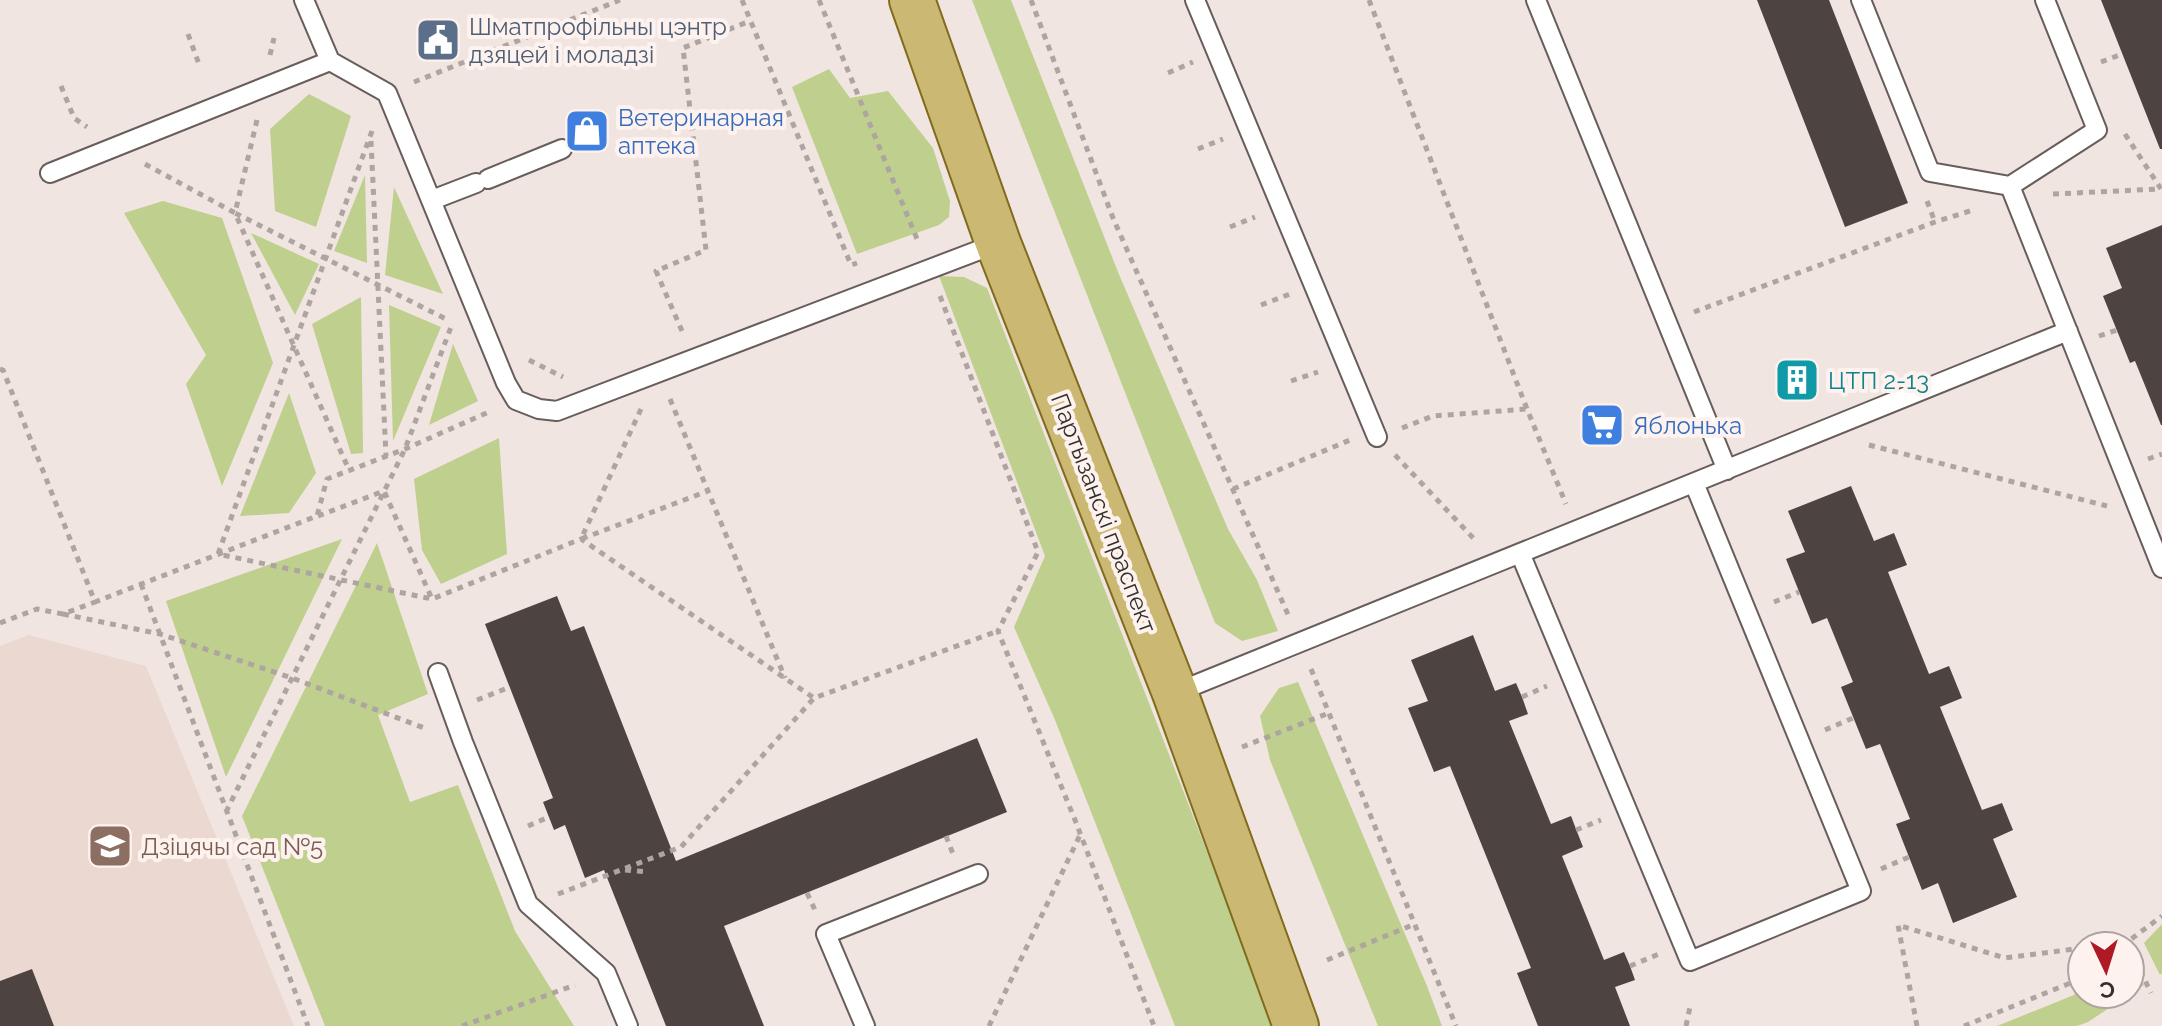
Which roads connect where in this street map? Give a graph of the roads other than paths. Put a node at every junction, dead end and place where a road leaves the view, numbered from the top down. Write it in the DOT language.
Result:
graph roads {
  1 [pos="304,0"];
  2 [pos="912,0"];
  3 [pos="1195,0"];
  4 [pos="1536,0"];
  5 [pos="1861,0"];
  6 [pos="2045,0"];
  7 [pos="330,61"];
  8 [pos="562,149"];
  9 [pos="50,173"];
  10 [pos="2013,192"];
  11 [pos="432,200"];
  12 [pos="998,243"];
  13 [pos="2068,331"];
  14 [pos="1377,437"];
  15 [pos="1727,470"];
  16 [pos="1694,483"];
  17 [pos="1520,553"];
  18 [pos="2162,568"];
  19 [pos="438,673"];
  20 [pos="1175,693"];
  21 [pos="978,874"];
  22 [pos="628,1026"];
  23 [pos="865,1026"];
  24 [pos="1296,1026"];
  1 -- 7 [label="lane"];
  2 -- 12 [label="main road, Партызанскі праспект"];
  3 -- 14 [label="lane"];
  4 -- 15 [label="lane"];
  5 -- 10 [label="lane"];
  6 -- 10 [label="lane"];
  7 -- 9 [label="lane"];
  7 -- 11 [label="lane"];
  8 -- 11 [label="lane"];
  10 -- 13 [label="lane"];
  11 -- 12 [label="lane"];
  12 -- 20 [label="main road, Партызанскі праспект"];
  13 -- 15 [label="lane"];
  13 -- 18 [label="lane"];
  15 -- 16 [label="lane"];
  16 -- 17 [label="lane"];
  16 -- 17 [label="lane"];
  17 -- 20 [label="lane"];
  19 -- 22 [label="lane"];
  20 -- 24 [label="main road, Партызанскі праспект"];
  21 -- 23 [label="lane"];
}
